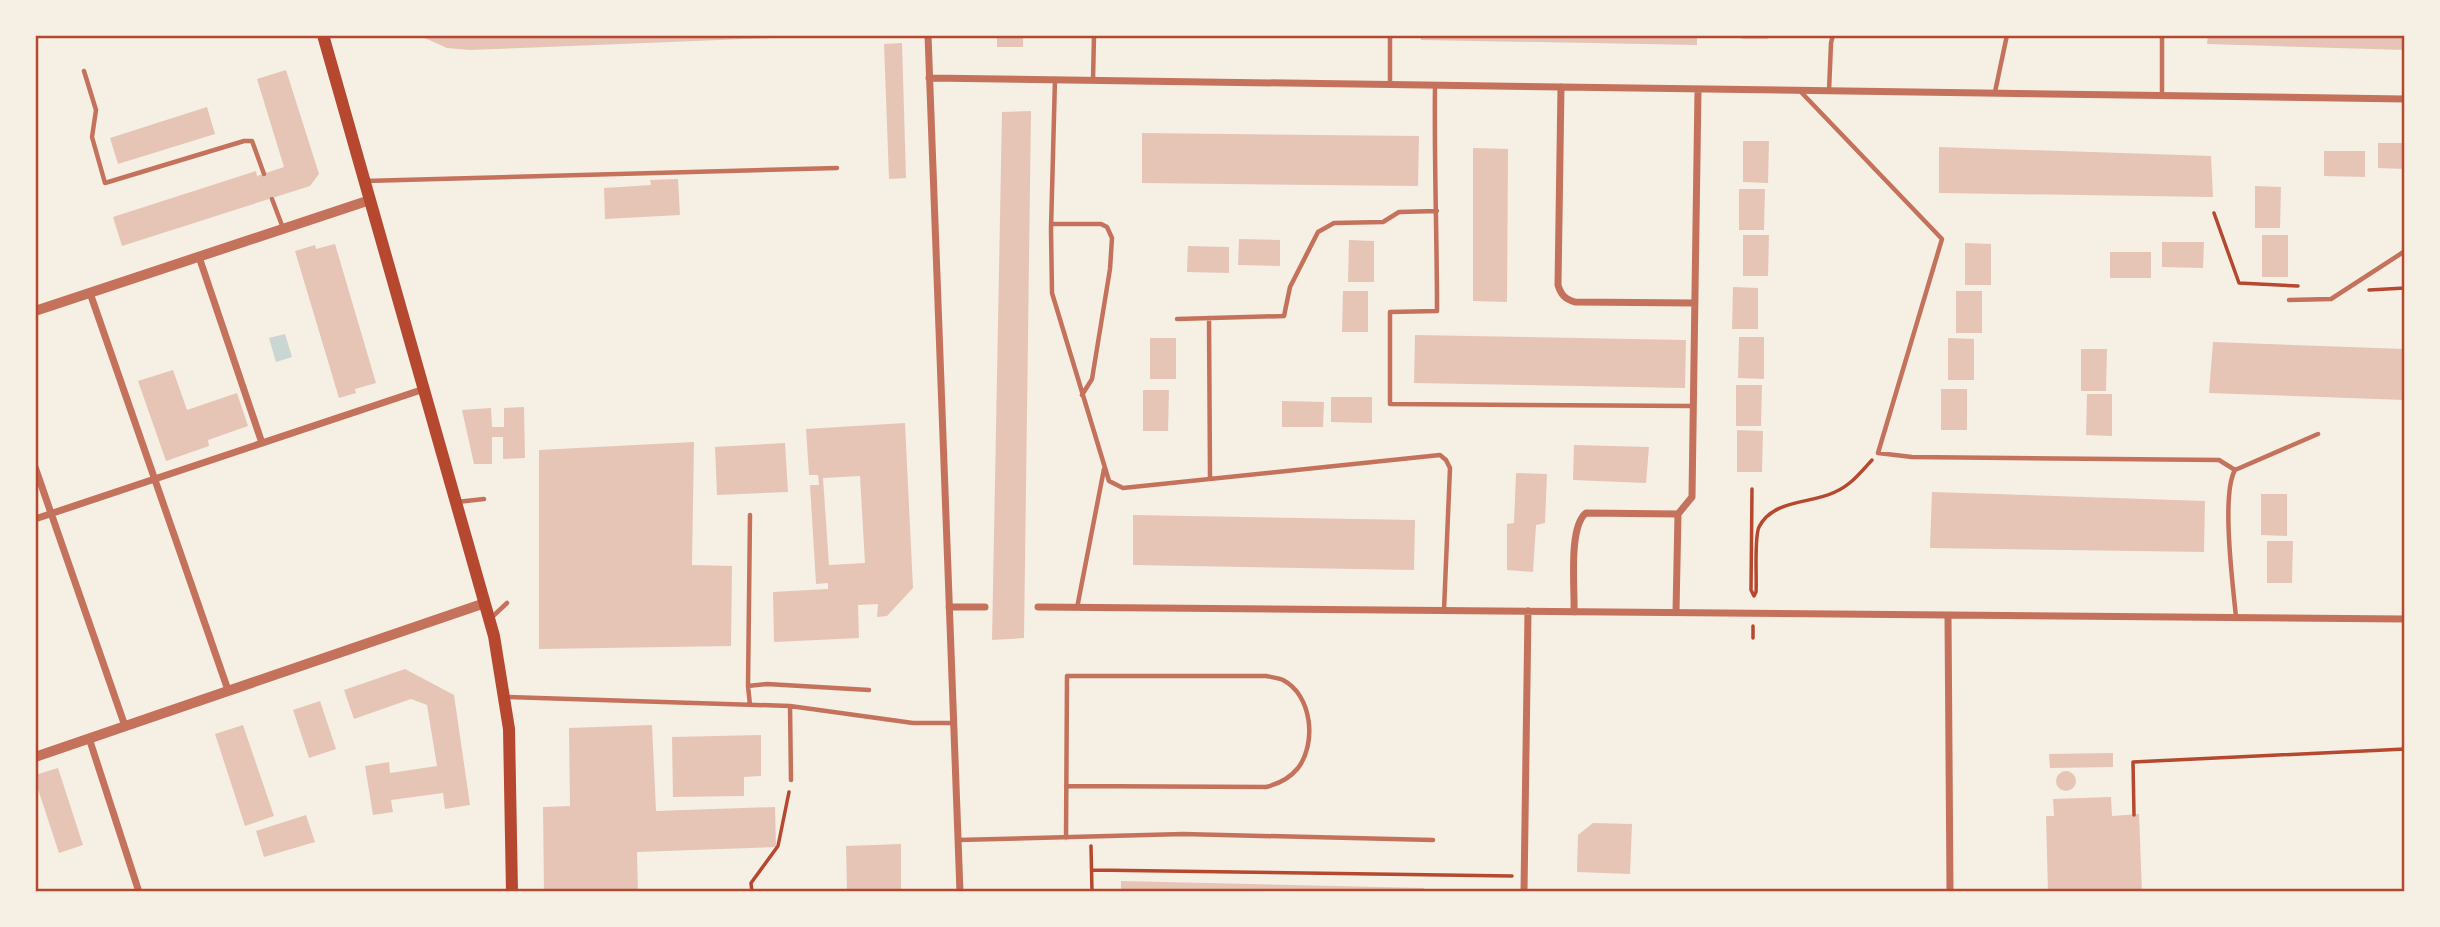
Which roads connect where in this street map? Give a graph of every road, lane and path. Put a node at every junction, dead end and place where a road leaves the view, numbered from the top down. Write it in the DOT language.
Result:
graph roads {
  1 [pos="323,35"];
  2 [pos="928,35"];
  3 [pos="1094,35"];
  4 [pos="1390,35"];
  5 [pos="1833,35"];
  6 [pos="2007,35"];
  7 [pos="2162,35"];
  8 [pos="84,71"];
  9 [pos="929,78"];
  10 [pos="1055,79"];
  11 [pos="1093,80"];
  12 [pos="1390,84"];
  13 [pos="1434,85"];
  14 [pos="1562,87"];
  15 [pos="1698,89"];
  16 [pos="1800,90"];
  17 [pos="1829,91"];
  18 [pos="1995,93"];
  19 [pos="2162,96"];
  20 [pos="2405,99"];
  21 [pos="837,168"];
  22 [pos="264,174"];
  23 [pos="365,181"];
  24 [pos="272,199"];
  25 [pos="370,200"];
  26 [pos="1437,211"];
  27 [pos="2214,213"];
  28 [pos="1051,224"];
  29 [pos="283,229"];
  30 [pos="2405,251"];
  31 [pos="199,257"];
  32 [pos="2308,287"];
  33 [pos="2405,288"];
  34 [pos="2350,289"];
  35 [pos="90,293"];
  36 [pos="2290,300"];
  37 [pos="1694,303"];
  38 [pos="35,312"];
  39 [pos="1209,318"];
  40 [pos="1177,319"];
  41 [pos="424,389"];
  42 [pos="1082,395"];
  43 [pos="1692,406"];
  44 [pos="2318,434"];
  45 [pos="262,443"];
  46 [pos="1878,453"];
  47 [pos="35,467"];
  48 [pos="1104,468"];
  49 [pos="2235,470"];
  50 [pos="1210,478"];
  51 [pos="155,479"];
  52 [pos="1752,489"];
  53 [pos="484,499"];
  54 [pos="456,502"];
  55 [pos="51,513"];
  56 [pos="1678,514"];
  57 [pos="750,515"];
  58 [pos="35,519"];
  59 [pos="485,603"];
  60 [pos="507,603"];
  61 [pos="949,607"];
  62 [pos="985,607"];
  63 [pos="1038,607"];
  64 [pos="1077,608"];
  65 [pos="1444,611"];
  66 [pos="1528,611"];
  67 [pos="1574,612"];
  68 [pos="1676,612"];
  69 [pos="1948,615"];
  70 [pos="2236,617"];
  71 [pos="2405,618"];
  72 [pos="489,619"];
  73 [pos="748,686"];
  74 [pos="869,690"];
  75 [pos="228,691"];
  76 [pos="505,696"];
  77 [pos="750,705"];
  78 [pos="790,706"];
  79 [pos="954,723"];
  80 [pos="125,726"];
  81 [pos="89,738"];
  82 [pos="2405,749"];
  83 [pos="35,757"];
  84 [pos="791,780"];
  85 [pos="1066,786"];
  86 [pos="2134,815"];
  87 [pos="1091,837"];
  88 [pos="1066,838"];
  89 [pos="958,840"];
  90 [pos="1433,840"];
  91 [pos="1091,870"];
  92 [pos="1524,876"];
  93 [pos="139,892"];
  94 [pos="512,892"];
  95 [pos="752,892"];
  96 [pos="960,892"];
  97 [pos="1092,892"];
  98 [pos="1524,892"];
  99 [pos="1950,892"];
  1 -- 23 [label="main road"];
  2 -- 9 [label="street"];
  3 -- 11 [label="lane"];
  4 -- 12 [label="lane"];
  5 -- 17 [label="lane"];
  6 -- 18 [label="lane"];
  7 -- 19 [label="lane"];
  8 -- 22 [label="lane"];
  9 -- 10 [label="street"];
  9 -- 61 [label="street"];
  10 -- 11 [label="street"];
  10 -- 28 [label="lane"];
  11 -- 12 [label="street"];
  12 -- 13 [label="street"];
  13 -- 14 [label="street"];
  13 -- 26 [label="lane"];
  14 -- 15 [label="street"];
  14 -- 37 [label="street"];
  15 -- 16 [label="street"];
  15 -- 37 [label="street"];
  16 -- 17 [label="street"];
  16 -- 46 [label="lane"];
  17 -- 18 [label="street"];
  18 -- 19 [label="street"];
  19 -- 20 [label="street"];
  21 -- 23 [label="lane"];
  23 -- 25 [label="main road"];
  24 -- 29 [label="lane"];
  25 -- 29 [label="street"];
  25 -- 41 [label="main road"];
  26 -- 39 [label="lane"];
  26 -- 43 [label="lane"];
  27 -- 32 [label="path"];
  28 -- 42 [label="lane"];
  28 -- 42 [label="lane"];
  29 -- 31 [label="street"];
  30 -- 34 [label="lane"];
  31 -- 35 [label="street"];
  31 -- 45 [label="street"];
  33 -- 34 [label="path"];
  34 -- 36 [label="lane"];
  35 -- 38 [label="street"];
  35 -- 51 [label="street"];
  37 -- 43 [label="street"];
  39 -- 40 [label="lane"];
  39 -- 50 [label="lane"];
  41 -- 45 [label="street"];
  41 -- 54 [label="main road"];
  42 -- 48 [label="lane"];
  43 -- 56 [label="street"];
  44 -- 49 [label="lane"];
  45 -- 51 [label="street"];
  46 -- 49 [label="lane"];
  46 -- 52 [label="path"];
  47 -- 55 [label="street"];
  48 -- 50 [label="lane"];
  48 -- 64 [label="lane"];
  49 -- 70 [label="lane"];
  50 -- 65 [label="lane"];
  51 -- 55 [label="street"];
  51 -- 75 [label="street"];
  53 -- 54 [label="lane"];
  54 -- 59 [label="main road"];
  55 -- 58 [label="street"];
  55 -- 80 [label="street"];
  56 -- 67 [label="street"];
  56 -- 68 [label="street"];
  57 -- 73 [label="lane"];
  59 -- 72 [label="main road"];
  59 -- 75 [label="street"];
  60 -- 72 [label="lane"];
  61 -- 62 [label="street"];
  61 -- 79 [label="street"];
  63 -- 64 [label="street"];
  64 -- 65 [label="street"];
  65 -- 66 [label="street"];
  66 -- 67 [label="street"];
  66 -- 92 [label="street"];
  67 -- 68 [label="street"];
  68 -- 69 [label="street"];
  69 -- 70 [label="street"];
  69 -- 99 [label="street"];
  70 -- 71 [label="street"];
  72 -- 76 [label="main road"];
  73 -- 74 [label="lane"];
  73 -- 77 [label="lane"];
  75 -- 80 [label="street"];
  76 -- 77 [label="lane"];
  76 -- 94 [label="main road"];
  77 -- 78 [label="lane"];
  78 -- 79 [label="lane"];
  78 -- 84 [label="lane"];
  79 -- 89 [label="street"];
  80 -- 81 [label="street"];
  81 -- 83 [label="street"];
  81 -- 93 [label="street"];
  82 -- 86 [label="path"];
  84 -- 95 [label="path"];
  85 -- 85 [label="lane"];
  85 -- 88 [label="lane"];
  87 -- 88 [label="lane"];
  87 -- 90 [label="lane"];
  87 -- 91 [label="path"];
  88 -- 89 [label="lane"];
  89 -- 96 [label="street"];
  91 -- 92 [label="path"];
  91 -- 97 [label="path"];
  92 -- 98 [label="street"];
}
